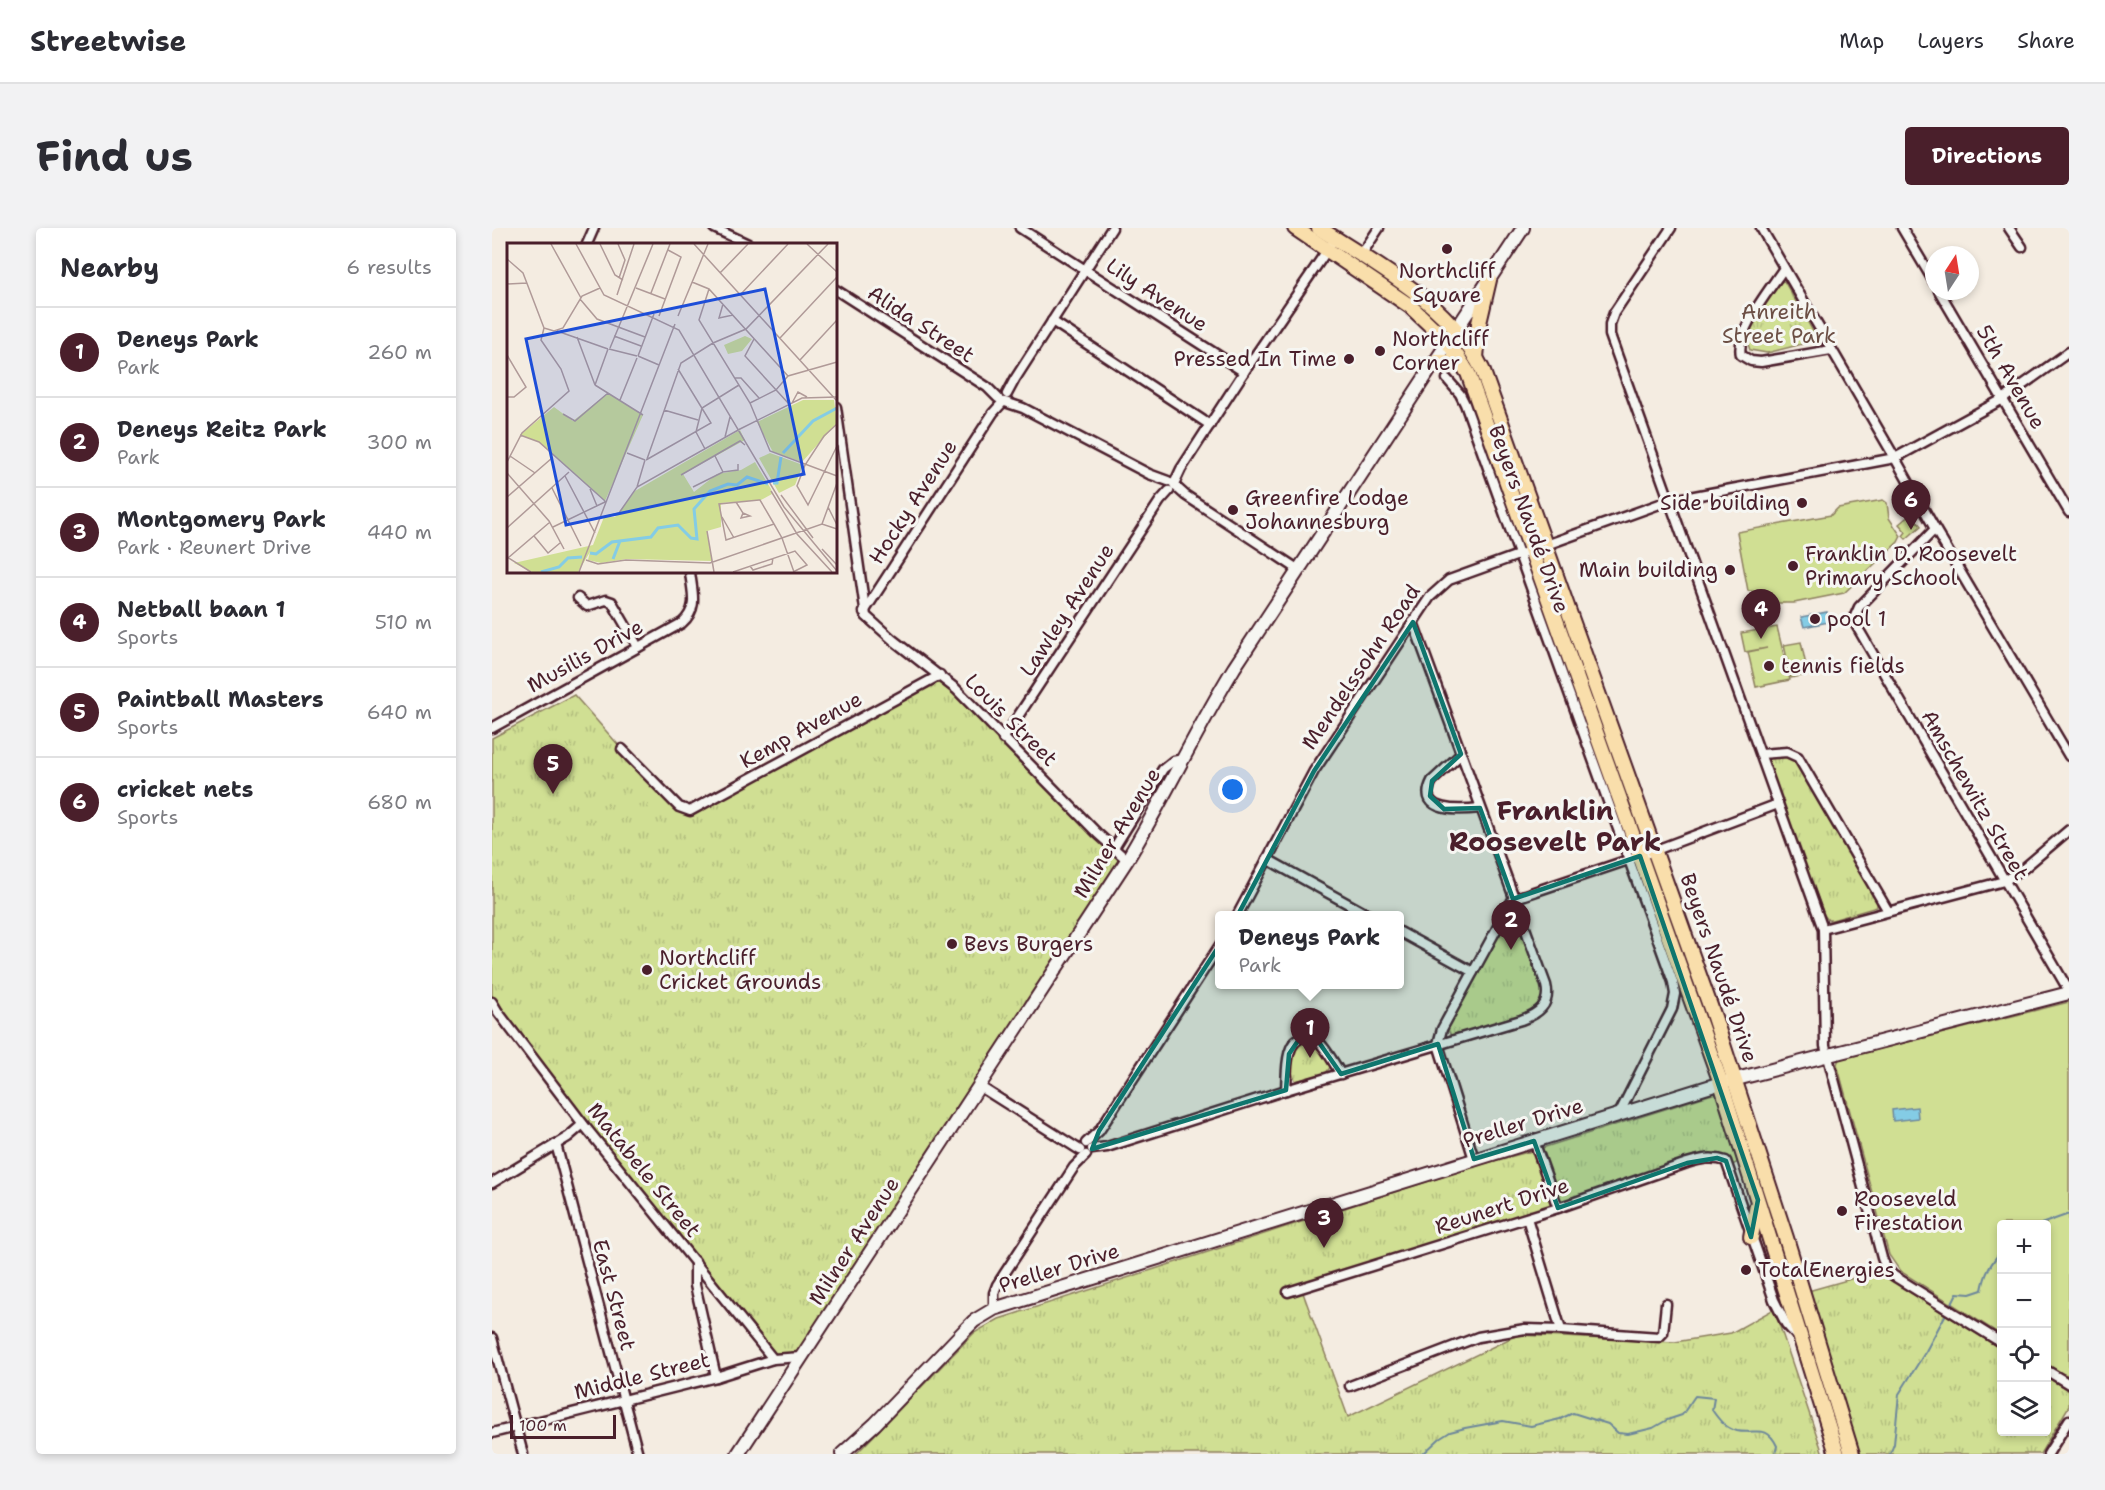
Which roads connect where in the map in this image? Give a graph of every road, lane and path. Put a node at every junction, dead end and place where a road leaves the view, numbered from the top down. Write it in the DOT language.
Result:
graph roads {
  1 [pos="594,228"];
  2 [pos="714,228"];
  3 [pos="1020,228"];
  4 [pos="1112,228"];
  5 [pos="1295,228"];
  6 [pos="1319,228"];
  7 [pos="1380,228"];
  8 [pos="1523,228"];
  9 [pos="1671,228"];
  10 [pos="1761,228"];
  11 [pos="2009,228"];
  12 [pos="1906,230"];
  13 [pos="587,243"];
  14 [pos="746,243"];
  15 [pos="1331,244"];
  16 [pos="2022,247"];
  17 [pos="1361,255"];
  18 [pos="1925,265"];
  19 [pos="1784,268"];
  20 [pos="1085,270"];
  21 [pos="1489,280"];
  22 [pos="837,291"];
  23 [pos="1944,300"];
  24 [pos="1052,321"];
  25 [pos="1456,330"];
  26 [pos="1448,342"];
  27 [pos="1831,350"];
  28 [pos="2069,352"];
  29 [pos="1476,357"];
  30 [pos="1436,362"];
  31 [pos="1463,365"];
  32 [pos="1244,372"];
  33 [pos="1447,379"];
  34 [pos="1003,397"];
  35 [pos="2002,399"];
  36 [pos="837,414"];
  37 [pos="1210,425"];
  38 [pos="1895,458"];
  39 [pos="1170,486"];
  40 [pos="1668,501"];
  41 [pos="2069,512"];
  42 [pos="1935,529"];
  43 [pos="1544,545"];
  44 [pos="1524,552"];
  45 [pos="1299,570"];
  46 [pos="690,573"];
  47 [pos="578,598"];
  48 [pos="864,612"];
  49 [pos="1413,622"];
  50 [pos="638,647"];
  51 [pos="940,675"];
  52 [pos="492,728"];
  53 [pos="1003,739"];
  54 [pos="622,749"];
  55 [pos="1461,754"];
  56 [pos="1761,754"];
  57 [pos="2069,756"];
  58 [pos="1183,759"];
  59 [pos="1778,804"];
  60 [pos="1480,808"];
  61 [pos="2069,830"];
  62 [pos="1114,848"];
  63 [pos="1655,850"];
  64 [pos="1634,858"];
  65 [pos="1267,859"];
  66 [pos="1127,860"];
  67 [pos="2004,881"];
  68 [pos="1513,899"];
  69 [pos="1239,911"];
  70 [pos="1363,911"];
  71 [pos="1888,911"];
  72 [pos="1823,929"];
  73 [pos="1404,934"];
  74 [pos="1215,953"];
  75 [pos="1473,972"];
  76 [pos="2069,992"];
  77 [pos="492,1002"];
  78 [pos="495,1014"];
  79 [pos="1438,1044"];
  80 [pos="1827,1056"];
  81 [pos="1341,1074"];
  82 [pos="1728,1081"];
  83 [pos="979,1086"];
  84 [pos="1286,1090"];
  85 [pos="1619,1114"];
  86 [pos="583,1124"];
  87 [pos="1534,1141"];
  88 [pos="556,1144"];
  89 [pos="1086,1150"];
  90 [pos="1474,1159"];
  91 [pos="1726,1161"];
  92 [pos="492,1183"];
  93 [pos="1758,1200"];
  94 [pos="1558,1208"];
  95 [pos="1527,1218"];
  96 [pos="1751,1237"];
  97 [pos="1786,1238"];
  98 [pos="1771,1242"];
  99 [pos="695,1261"];
  100 [pos="1802,1290"];
  101 [pos="1288,1292"];
  102 [pos="1788,1295"];
  103 [pos="1666,1304"];
  104 [pos="994,1309"];
  105 [pos="1561,1330"];
  106 [pos="492,1338"];
  107 [pos="1802,1340"];
  108 [pos="1997,1340"];
  109 [pos="801,1356"];
  110 [pos="773,1359"];
  111 [pos="2051,1373"];
  112 [pos="716,1377"];
  113 [pos="2069,1384"];
  114 [pos="1350,1386"];
  115 [pos="624,1398"];
  116 [pos="2069,1420"];
  117 [pos="516,1427"];
  118 [pos="492,1433"];
  119 [pos="522,1454"];
  120 [pos="638,1454"];
  121 [pos="738,1454"];
  122 [pos="842,1454"];
  123 [pos="1837,1454"];
  124 [pos="1852,1454"];
  125 [pos="2048,1454"];
  1 -- 13 [label="street"];
  2 -- 14 [label="street"];
  3 -- 20 [label="street, Lily Avenue"];
  4 -- 20 [label="street, Hocky Avenue"];
  5 -- 15 [label="main road, Beyers Naudé Drive"];
  6 -- 15 [label="main road, Beyers Naudé Drive"];
  7 -- 17 [label="street"];
  8 -- 21 [label="main road, Milner Avenue"];
  9 -- 40 [label="street"];
  10 -- 19 [label="street"];
  11 -- 16 [label="street"];
  12 -- 18 [label="street"];
  15 -- 17 [label="main road, Beyers Naudé Drive"];
  15 -- 26 [label="main road, Beyers Naudé Drive"];
  15 -- 32 [label="street, Lawley Avenue"];
  17 -- 25 [label="main road, Beyers Naudé Drive"];
  19 -- 27 [label="street"];
  19 -- 27 [label="street"];
  20 -- 24 [label="street, Hocky Avenue"];
  20 -- 32 [label="street, Lily Avenue"];
  21 -- 25 [label="main road, Milner Avenue"];
  21 -- 29 [label="main road"];
  22 -- 34 [label="street, Alida Street"];
  23 -- 35 [label="street, 5th Avenue"];
  24 -- 34 [label="street, Hocky Avenue"];
  24 -- 37 [label="street"];
  25 -- 26 [label="main road, Milner Avenue"];
  25 -- 29 [label="main road, Beyers Naudé Drive"];
  26 -- 30 [label="main road, Milner Avenue"];
  26 -- 31 [label="main road, Beyers Naudé Drive"];
  27 -- 38 [label="street"];
  28 -- 35 [label="street, Mendelssohn Road"];
  29 -- 43 [label="main road, Beyers Naudé Drive"];
  30 -- 31 [label="main road"];
  30 -- 45 [label="main road, Milner Avenue"];
  31 -- 44 [label="main road, Beyers Naudé Drive"];
  32 -- 37 [label="street, Lawley Avenue"];
  33 -- 44 [label="street, Beyers Naudé Drive"];
  34 -- 39 [label="street, Alida Street"];
  34 -- 48 [label="street, Hocky Avenue"];
  35 -- 38 [label="street, Mendelssohn Road"];
  35 -- 41 [label="street, 5th Avenue"];
  36 -- 48 [label="street"];
  37 -- 39 [label="street, Lawley Avenue"];
  38 -- 40 [label="street, Mendelssohn Road"];
  38 -- 42 [label="street"];
  39 -- 45 [label="street, Alida Street"];
  39 -- 53 [label="street, Lawley Avenue"];
  40 -- 43 [label="street, Mendelssohn Road"];
  40 -- 56 [label="street"];
  42 -- 57 [label="street"];
  42 -- 67 [label="street, Amschewitz Street"];
  43 -- 44 [label="street, Mendelssohn Road"];
  43 -- 63 [label="main road, Beyers Naudé Drive"];
  44 -- 49 [label="street, Mendelssohn Road"];
  44 -- 64 [label="main road, Beyers Naudé Drive"];
  45 -- 58 [label="main road, Milner Avenue"];
  46 -- 50 [label="street, Musilis Drive"];
  47 -- 50 [label="street"];
  48 -- 51 [label="street, Louis Street"];
  49 -- 55 [label="street"];
  49 -- 65 [label="street, Mendelssohn Road"];
  50 -- 52 [label="street, Musilis Drive"];
  51 -- 53 [label="street, Louis Street"];
  51 -- 54 [label="street, Kemp Avenue"];
  53 -- 62 [label="street, Louis Street"];
  55 -- 60 [label="street"];
  55 -- 60 [label="street"];
  56 -- 59 [label="street"];
  56 -- 71 [label="street"];
  58 -- 62 [label="street"];
  58 -- 66 [label="main road, Milner Avenue"];
  59 -- 63 [label="street"];
  59 -- 72 [label="street"];
  60 -- 68 [label="street"];
  61 -- 67 [label="street"];
  62 -- 66 [label="street, Louis Street"];
  63 -- 64 [label="street"];
  63 -- 82 [label="main road, Beyers Naudé Drive"];
  64 -- 68 [label="street"];
  64 -- 82 [label="main road, Beyers Naudé Drive"];
  64 -- 85 [label="street, Beyers Naudé Drive"];
  65 -- 69 [label="street, Mendelssohn Road"];
  65 -- 70 [label="street"];
  66 -- 83 [label="main road, Milner Avenue"];
  67 -- 71 [label="street"];
  67 -- 76 [label="street, Amschewitz Street"];
  68 -- 75 [label="street"];
  68 -- 79 [label="street"];
  71 -- 72 [label="street"];
  72 -- 80 [label="street"];
  73 -- 75 [label="street"];
  74 -- 89 [label="street"];
  75 -- 79 [label="street"];
  76 -- 80 [label="main road, Preller Drive"];
  77 -- 78 [label="street, Matabele Street"];
  78 -- 86 [label="street, Matabele Street"];
  79 -- 81 [label="street"];
  79 -- 90 [label="street"];
  80 -- 82 [label="main road, Preller Drive"];
  80 -- 108 [label="street"];
  81 -- 84 [label="street"];
  81 -- 84 [label="street"];
  82 -- 85 [label="main road, Preller Drive"];
  82 -- 93 [label="main road, Beyers Naudé Drive"];
  82 -- 97 [label="main road, Beyers Naudé Drive"];
  83 -- 89 [label="street"];
  83 -- 109 [label="main road, Milner Avenue"];
  84 -- 89 [label="street"];
  85 -- 87 [label="main road, Preller Drive"];
  86 -- 88 [label="street"];
  86 -- 99 [label="street, Matabele Street"];
  87 -- 90 [label="main road, Preller Drive"];
  87 -- 94 [label="street"];
  88 -- 92 [label="street"];
  88 -- 115 [label="street, East Street"];
  89 -- 104 [label="street"];
  90 -- 104 [label="main road, Preller Drive"];
  91 -- 94 [label="street, Reunert Drive"];
  91 -- 96 [label="street, Beyers Naudé Drive"];
  93 -- 96 [label="main road"];
  93 -- 98 [label="main road, Beyers Naudé Drive"];
  94 -- 95 [label="street, Reunert Drive"];
  95 -- 101 [label="street, Reunert Drive"];
  95 -- 105 [label="street"];
  96 -- 107 [label="street, Beyers Naudé Drive"];
  97 -- 98 [label="main road"];
  97 -- 100 [label="main road, Beyers Naudé Drive"];
  98 -- 102 [label="main road, Beyers Naudé Drive"];
  99 -- 110 [label="street, Matabele Street"];
  99 -- 112 [label="street"];
  100 -- 102 [label="main road"];
  100 -- 124 [label="main road, Beyers Naudé Drive"];
  102 -- 107 [label="main road, Beyers Naudé Drive"];
  103 -- 105 [label="street"];
  104 -- 122 [label="main road"];
  105 -- 114 [label="street"];
  106 -- 117 [label="street"];
  107 -- 123 [label="main road, Beyers Naudé Drive"];
  109 -- 110 [label="street, Middle Street"];
  109 -- 121 [label="main road, Milner Avenue"];
  110 -- 112 [label="street, Middle Street"];
  111 -- 113 [label="street"];
  112 -- 115 [label="street, Middle Street"];
  115 -- 117 [label="street, Middle Street"];
  115 -- 120 [label="street, East Street"];
  116 -- 125 [label="street"];
  117 -- 118 [label="street, Middle Street"];
  117 -- 119 [label="street"];
}
